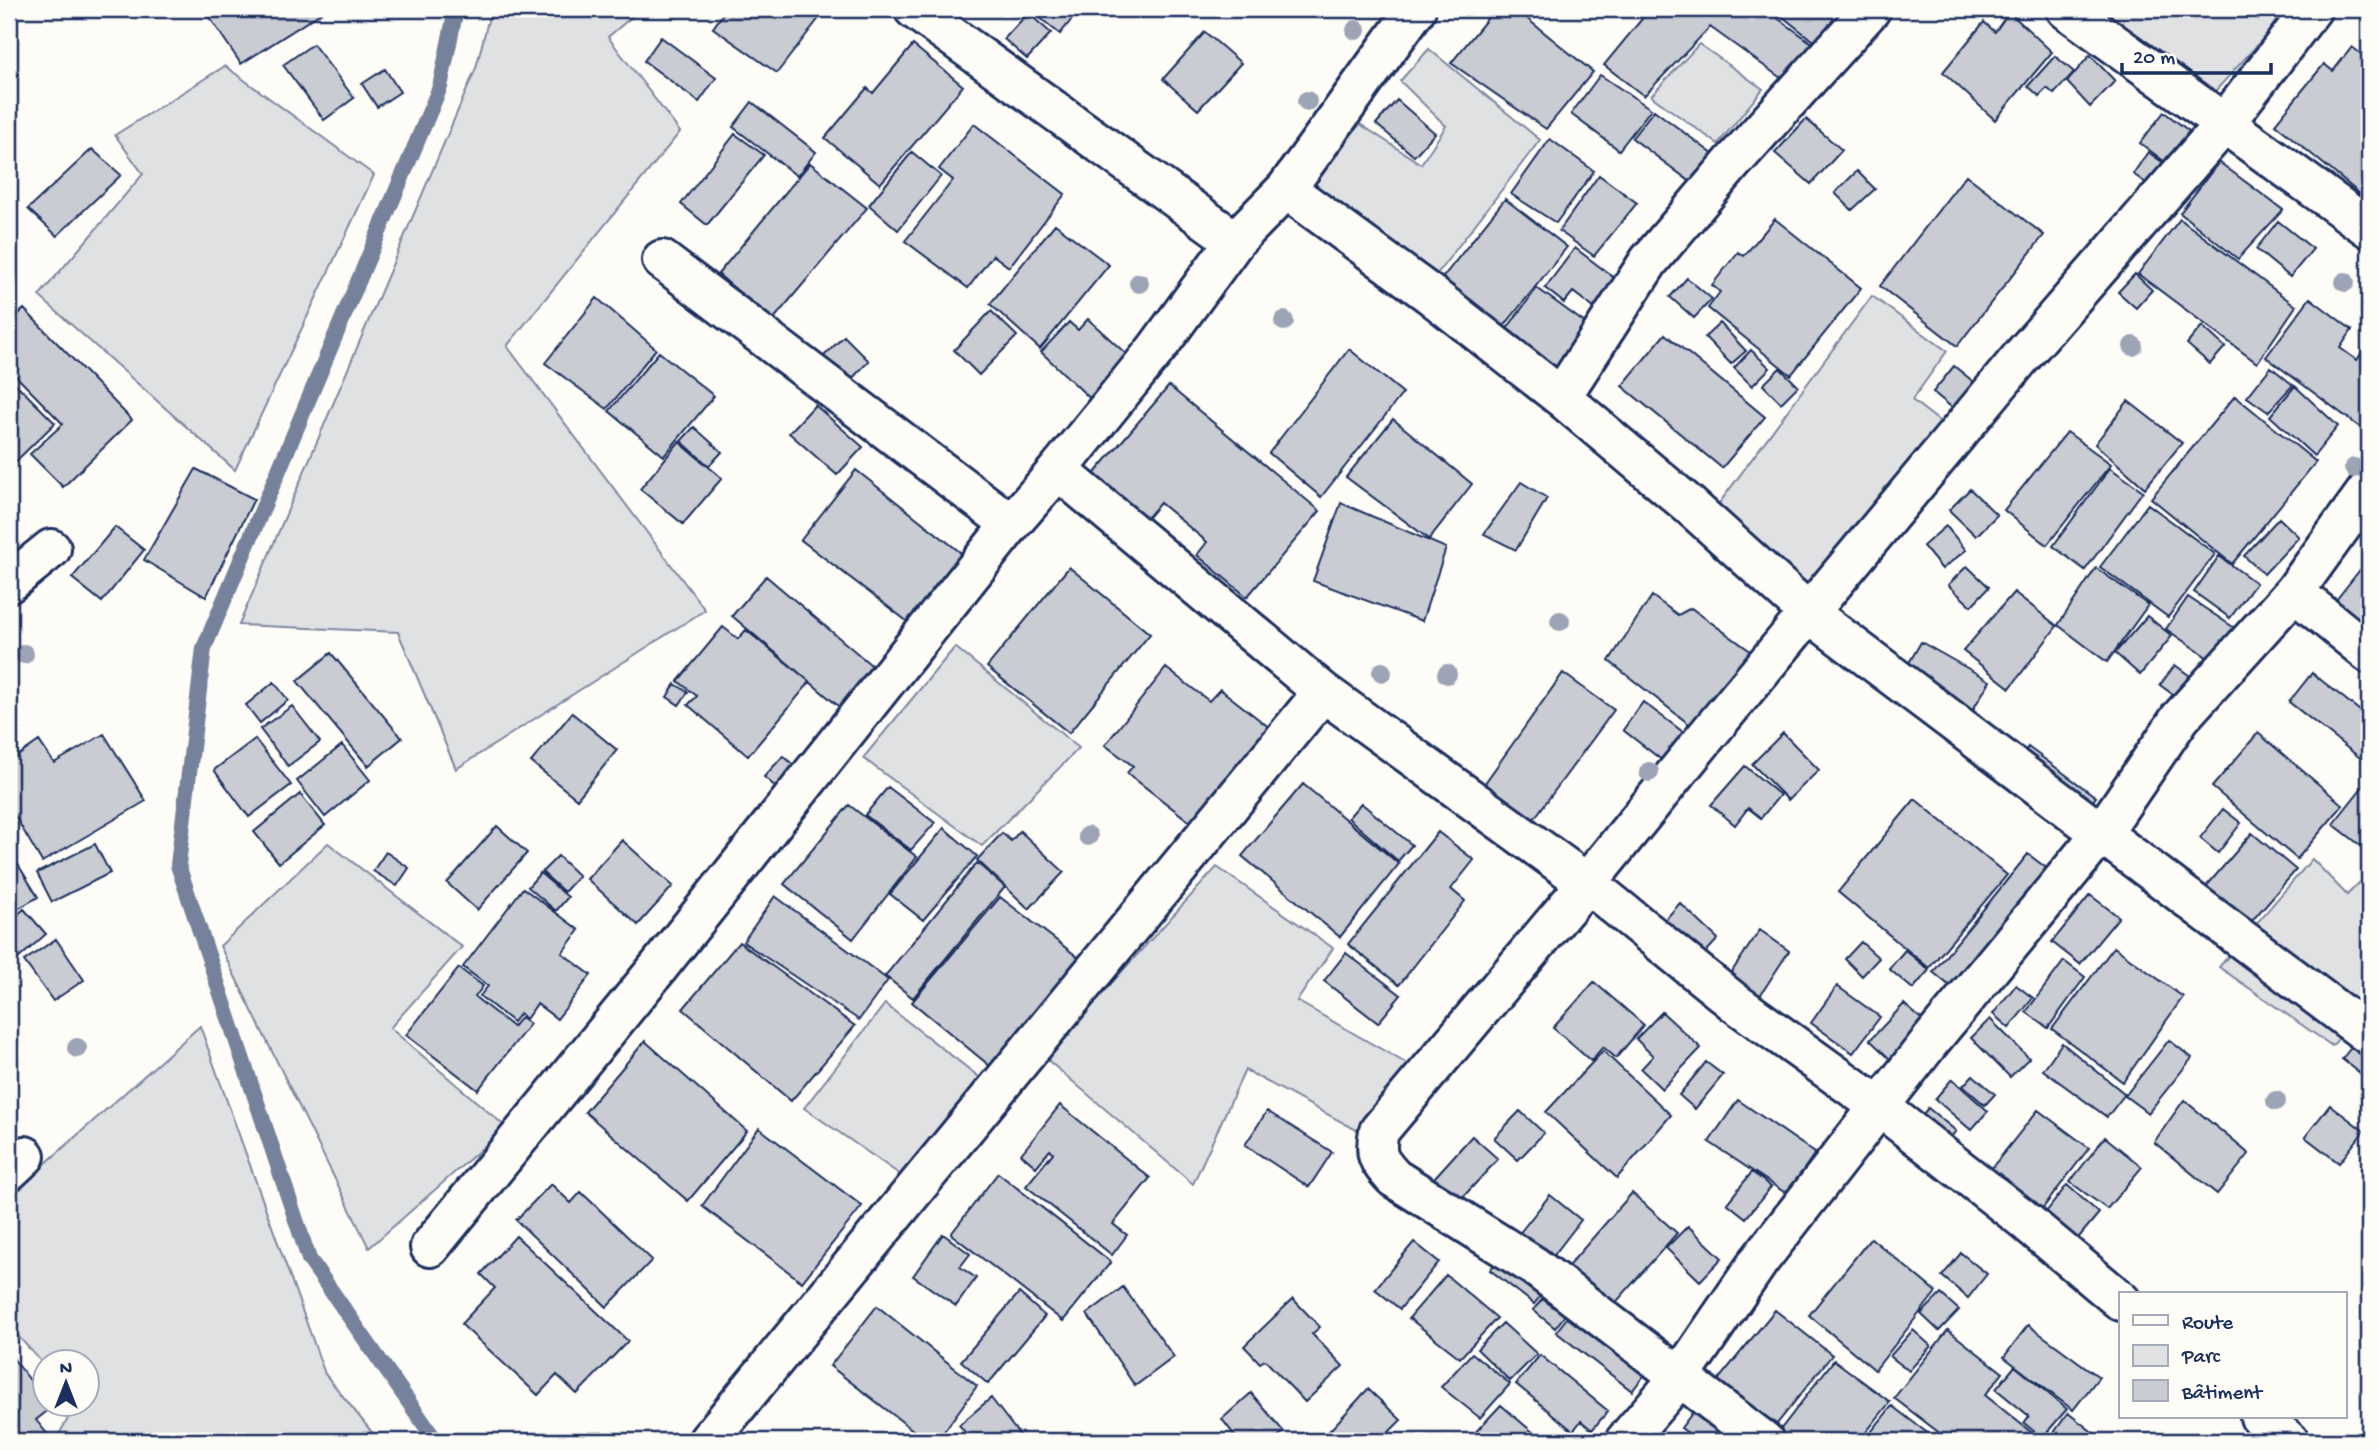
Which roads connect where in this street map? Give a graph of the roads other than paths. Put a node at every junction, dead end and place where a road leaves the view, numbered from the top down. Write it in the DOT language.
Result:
graph roads {
  1 [pos="914,9"];
  2 [pos="1416,9"];
  3 [pos="1871,9"];
  4 [pos="2066,9"];
  5 [pos="2312,9"];
  6 [pos="2224,124"];
  7 [pos="1286,190"];
  8 [pos="2369,228"];
  9 [pos="1235,241"];
  10 [pos="662,260"];
  11 [pos="1561,397"];
  12 [pos="1058,470"];
  13 [pos="2369,488"];
  14 [pos="1011,524"];
  15 [pos="51,549"];
  16 [pos="9,583"];
  17 [pos="2294,592"];
  18 [pos="1808,613"];
  19 [pos="2369,653"];
  20 [pos="1323,692"];
  21 [pos="2101,834"];
  22 [pos="1587,883"];
  23 [pos="2369,1035"];
  24 [pos="1880,1107"];
  25 [pos="430,1247"];
  26 [pos="2119,1299"];
  27 [pos="1679,1377"];
  28 [pos="2261,1418"];
  29 [pos="708,1441"];
  30 [pos="1625,1441"];
  31 [pos="1764,1441"];
  32 [pos="2289,1441"];
  1 -- 9 [label="street"];
  2 -- 7 [label="street"];
  3 -- 11 [label="street"];
  4 -- 6 [label="street"];
  5 -- 6 [label="street"];
  6 -- 8 [label="street"];
  6 -- 18 [label="street"];
  7 -- 9 [label="street"];
  7 -- 11 [label="street"];
  9 -- 12 [label="street"];
  10 -- 14 [label="street"];
  11 -- 18 [label="street"];
  12 -- 14 [label="street"];
  12 -- 20 [label="street"];
  13 -- 17 [label="street"];
  14 -- 25 [label="street"];
  15 -- 16 [label="street"];
  17 -- 19 [label="street"];
  17 -- 21 [label="street"];
  18 -- 21 [label="street"];
  18 -- 22 [label="street"];
  20 -- 22 [label="street"];
  20 -- 29 [label="street"];
  21 -- 23 [label="street"];
  21 -- 24 [label="street"];
  22 -- 24 [label="street"];
  22 -- 27 [label="street"];
  24 -- 26 [label="street"];
  24 -- 27 [label="street"];
  27 -- 30 [label="street"];
  27 -- 31 [label="street"];
  28 -- 32 [label="street"];
}
